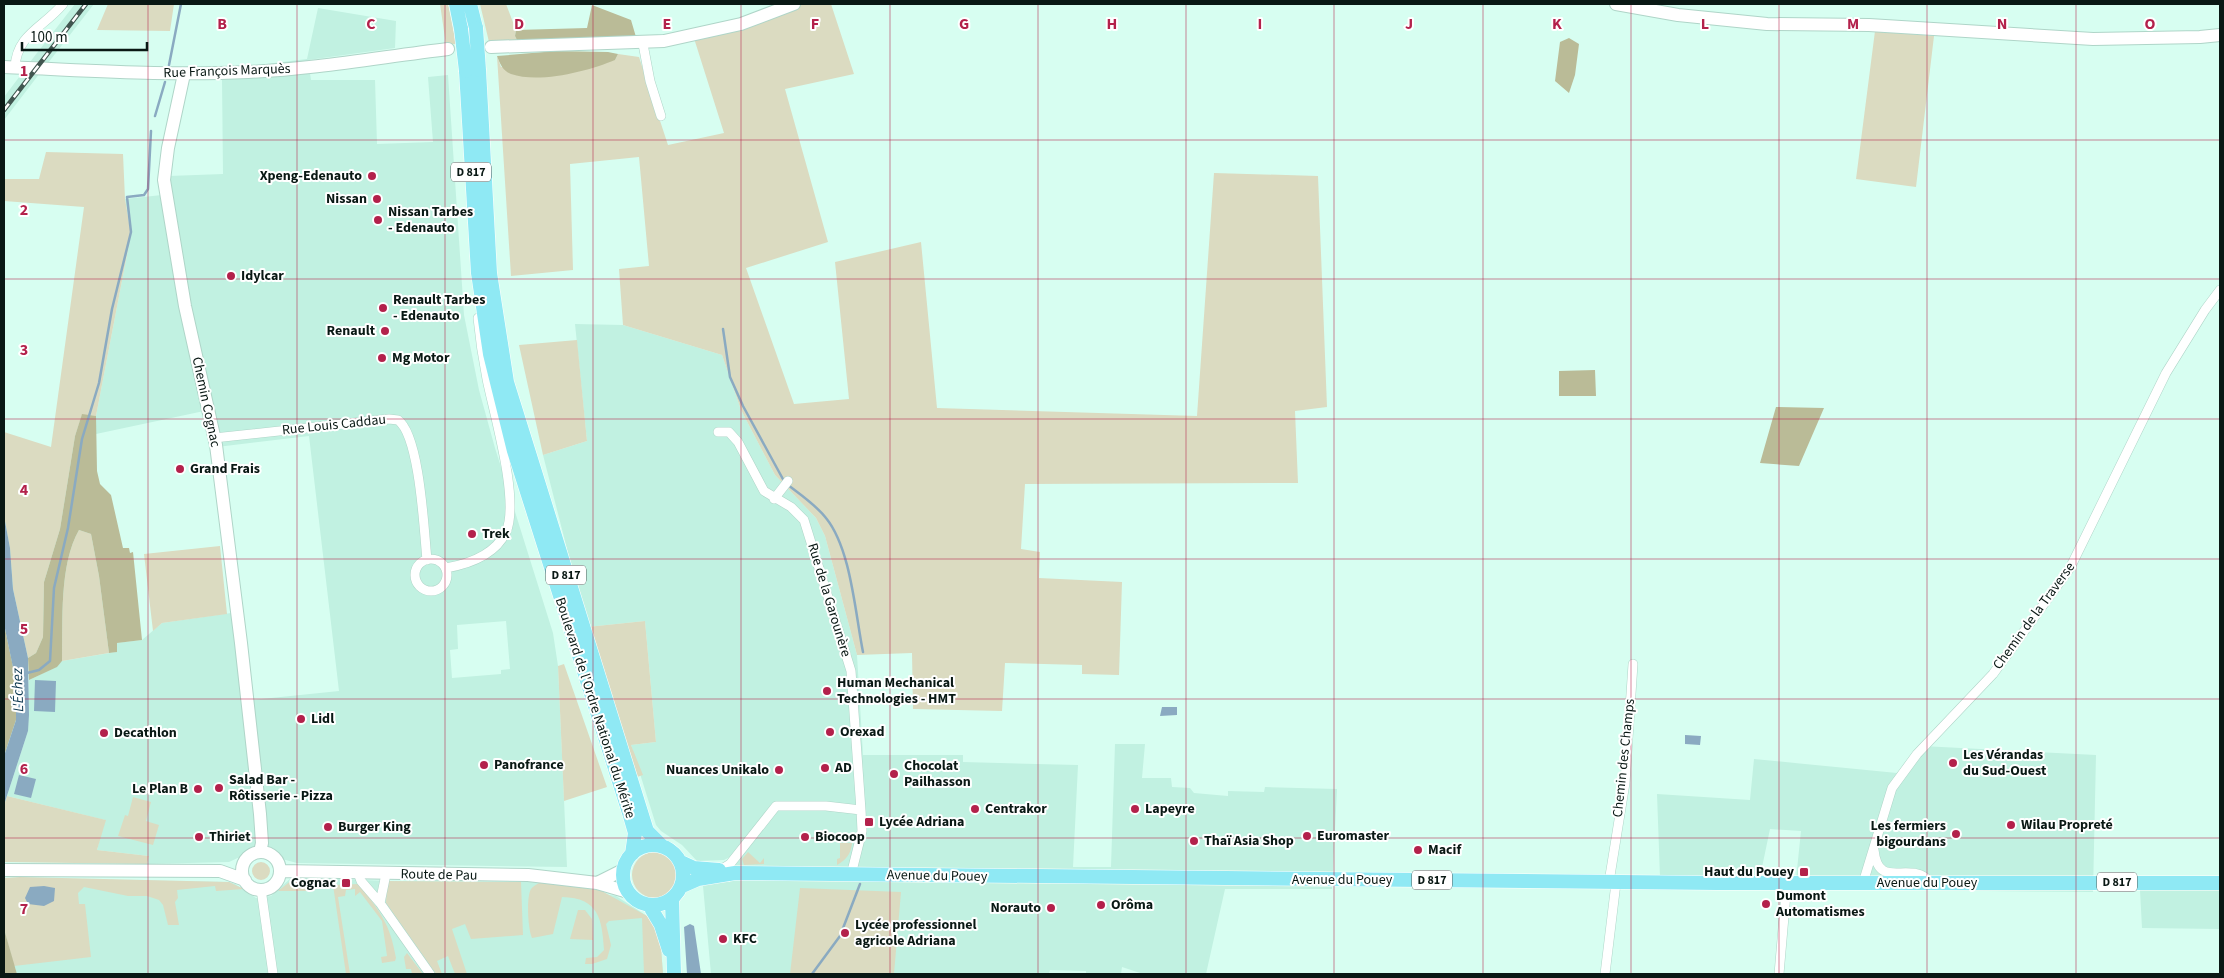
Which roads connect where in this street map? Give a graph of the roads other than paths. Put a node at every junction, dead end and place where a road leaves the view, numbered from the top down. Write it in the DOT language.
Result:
graph roads {
  1 [pos="63,4"];
  2 [pos="456,4"];
  3 [pos="470,4"];
  4 [pos="794,4"];
  5 [pos="1616,4"];
  6 [pos="2220,35"];
  7 [pos="643,44"];
  8 [pos="491,47"];
  9 [pos="448,49"];
  10 [pos="9,67"];
  11 [pos="473,70"];
  12 [pos="184,74"];
  13 [pos="661,116"];
  14 [pos="478,273"];
  15 [pos="2220,290"];
  16 [pos="718,432"];
  17 [pos="214,438"];
  18 [pos="787,482"];
  19 [pos="774,499"];
  20 [pos="427,560"];
  21 [pos="446,568"];
  22 [pos="1632,664"];
  23 [pos="861,810"];
  24 [pos="662,846"];
  25 [pos="1873,848"];
  26 [pos="260,852"];
  27 [pos="632,854"];
  28 [pos="244,862"];
  29 [pos="681,862"];
  30 [pos="4,870"];
  31 [pos="624,870"];
  32 [pos="720,870"];
  33 [pos="220,871"];
  34 [pos="280,871"];
  35 [pos="358,873"];
  36 [pos="734,873"];
  37 [pos="386,874"];
  38 [pos="851,875"];
  39 [pos="245,880"];
  40 [pos="1612,882"];
  41 [pos="1787,882"];
  42 [pos="1931,882"];
  43 [pos="597,883"];
  44 [pos="1863,883"];
  45 [pos="2220,883"];
  46 [pos="682,886"];
  47 [pos="261,889"];
  48 [pos="628,892"];
  49 [pos="672,898"];
  50 [pos="380,903"];
  51 [pos="649,905"];
  52 [pos="672,959"];
  53 [pos="273,974"];
  54 [pos="430,974"];
  55 [pos="674,974"];
  56 [pos="1605,974"];
  57 [pos="1779,974"];
  1 -- 10 [label="street"];
  2 -- 11 [label="main road, Boulevard de l'Ordre National du Mérite / D 817, bridge"];
  3 -- 11 [label="main road, Boulevard de l'Ordre National du Mérite / D 817, bridge"];
  4 -- 7 [label="street"];
  5 -- 6 [label="street"];
  7 -- 8 [label="street"];
  7 -- 13 [label="street"];
  9 -- 12 [label="street, Rue François Marquès"];
  10 -- 12 [label="street, Rue François Marquès"];
  11 -- 14 [label="main road, Boulevard de l'Ordre National du Mérite / D 817"];
  11 -- 24 [label="main road, Boulevard de l'Ordre National du Mérite / D 817"];
  12 -- 17 [label="street, Chemin Cognac"];
  14 -- 21 [label="street"];
  14 -- 27 [label="main road, Boulevard de l'Ordre National du Mérite / D 817"];
  15 -- 25 [label="street, Chemin de la Traverse"];
  16 -- 19 [label="street, Rue de la Garounère"];
  17 -- 20 [label="street, Rue Louis Caddau"];
  17 -- 26 [label="street, Chemin Cognac"];
  18 -- 19 [label="street"];
  19 -- 23 [label="street, Rue de la Garounère"];
  20 -- 21 [label="street"];
  20 -- 21 [label="street"];
  22 -- 40 [label="street, Chemin des Champs"];
  23 -- 32 [label="street"];
  23 -- 38 [label="street, Rue de la Garounère"];
  24 -- 27 [label="main road"];
  24 -- 29 [label="main road"];
  25 -- 42 [label="street"];
  25 -- 44 [label="street, Chemin de la Traverse"];
  26 -- 28 [label="street"];
  26 -- 34 [label="street"];
  27 -- 31 [label="main road"];
  28 -- 33 [label="street"];
  28 -- 39 [label="street"];
  29 -- 32 [label="main road, D 817"];
  29 -- 46 [label="main road"];
  30 -- 33 [label="street"];
  31 -- 43 [label="street"];
  31 -- 48 [label="main road"];
  32 -- 36 [label="main road, D 817"];
  33 -- 39 [label="street"];
  34 -- 35 [label="street, Route de Pau"];
  34 -- 47 [label="street"];
  35 -- 37 [label="street, Route de Pau"];
  35 -- 50 [label="street"];
  36 -- 38 [label="main road, D 817"];
  36 -- 46 [label="main road, D 817"];
  37 -- 43 [label="street, Route de Pau"];
  37 -- 50 [label="street"];
  38 -- 40 [label="main road, Avenue du Pouey / D 817"];
  39 -- 47 [label="street"];
  40 -- 41 [label="main road, Avenue du Pouey / D 817"];
  40 -- 56 [label="street, Chemin des Champs"];
  41 -- 44 [label="main road, Avenue du Pouey / D 817"];
  41 -- 57 [label="street"];
  42 -- 44 [label="main road, Avenue du Pouey / D 817"];
  42 -- 45 [label="main road, Avenue du Pouey / D 817"];
  43 -- 48 [label="street, Route de Pau"];
  46 -- 49 [label="main road"];
  47 -- 53 [label="street"];
  48 -- 51 [label="main road, Route de Pau"];
  49 -- 51 [label="main road"];
  49 -- 52 [label="main road"];
  50 -- 54 [label="street"];
  51 -- 52 [label="main road"];
  52 -- 55 [label="main road"];
}
